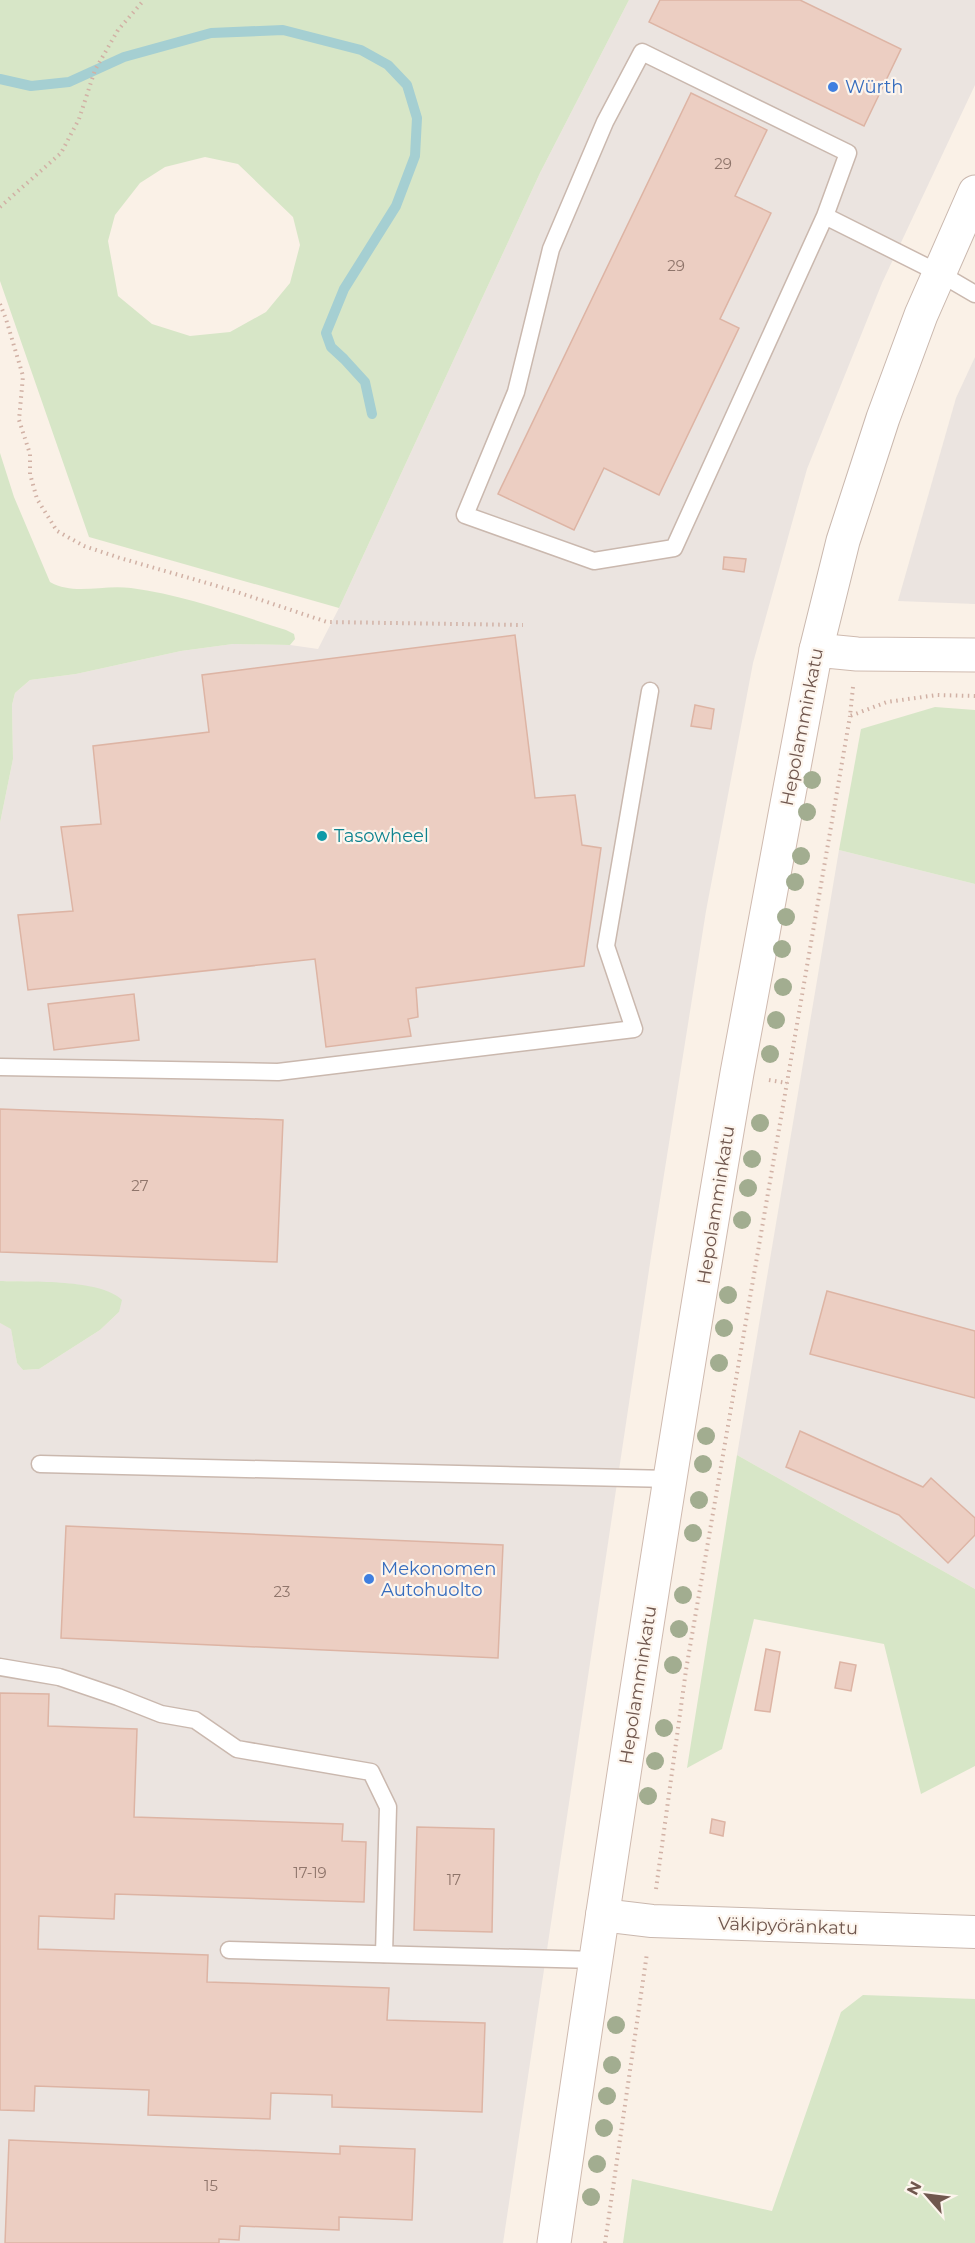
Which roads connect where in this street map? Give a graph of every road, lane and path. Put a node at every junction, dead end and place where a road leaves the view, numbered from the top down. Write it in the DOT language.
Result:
graph roads {
  1 [pos="144,0"];
  2 [pos="975,192"];
  3 [pos="0,207"];
  4 [pos="825,216"];
  5 [pos="939,273"];
  6 [pos="975,294"];
  7 [pos="0,304"];
  8 [pos="523,625"];
  9 [pos="816,650"];
  10 [pos="975,655"];
  11 [pos="650,691"];
  12 [pos="850,716"];
  13 [pos="0,1067"];
  14 [pos="40,1464"];
  15 [pos="670,1479"];
  16 [pos="0,1667"];
  17 [pos="602,1915"];
  18 [pos="652,1921"];
  19 [pos="975,1932"];
  20 [pos="229,1950"];
  21 [pos="384,1954"];
  22 [pos="595,1960"];
  23 [pos="554,2243"];
  24 [pos="605,2243"];
  1 -- 3 [label="path"];
  2 -- 5 [label="main road, Hepolamminkatu"];
  4 -- 4 [label="lane"];
  4 -- 5 [label="lane"];
  5 -- 6 [label="lane"];
  5 -- 9 [label="main road, Hepolamminkatu"];
  7 -- 8 [label="path"];
  9 -- 10 [label="main road"];
  9 -- 15 [label="main road, Hepolamminkatu"];
  11 -- 13 [label="lane"];
  12 -- 18 [label="path"];
  14 -- 15 [label="lane"];
  15 -- 17 [label="main road, Hepolamminkatu"];
  16 -- 21 [label="lane"];
  17 -- 18 [label="street, Väkipyöränkatu"];
  17 -- 22 [label="main road, Hepolamminkatu"];
  18 -- 19 [label="street, Väkipyöränkatu"];
  18 -- 24 [label="path"];
  20 -- 21 [label="lane"];
  21 -- 22 [label="lane"];
  22 -- 23 [label="main road, Hepolamminkatu"];
}
